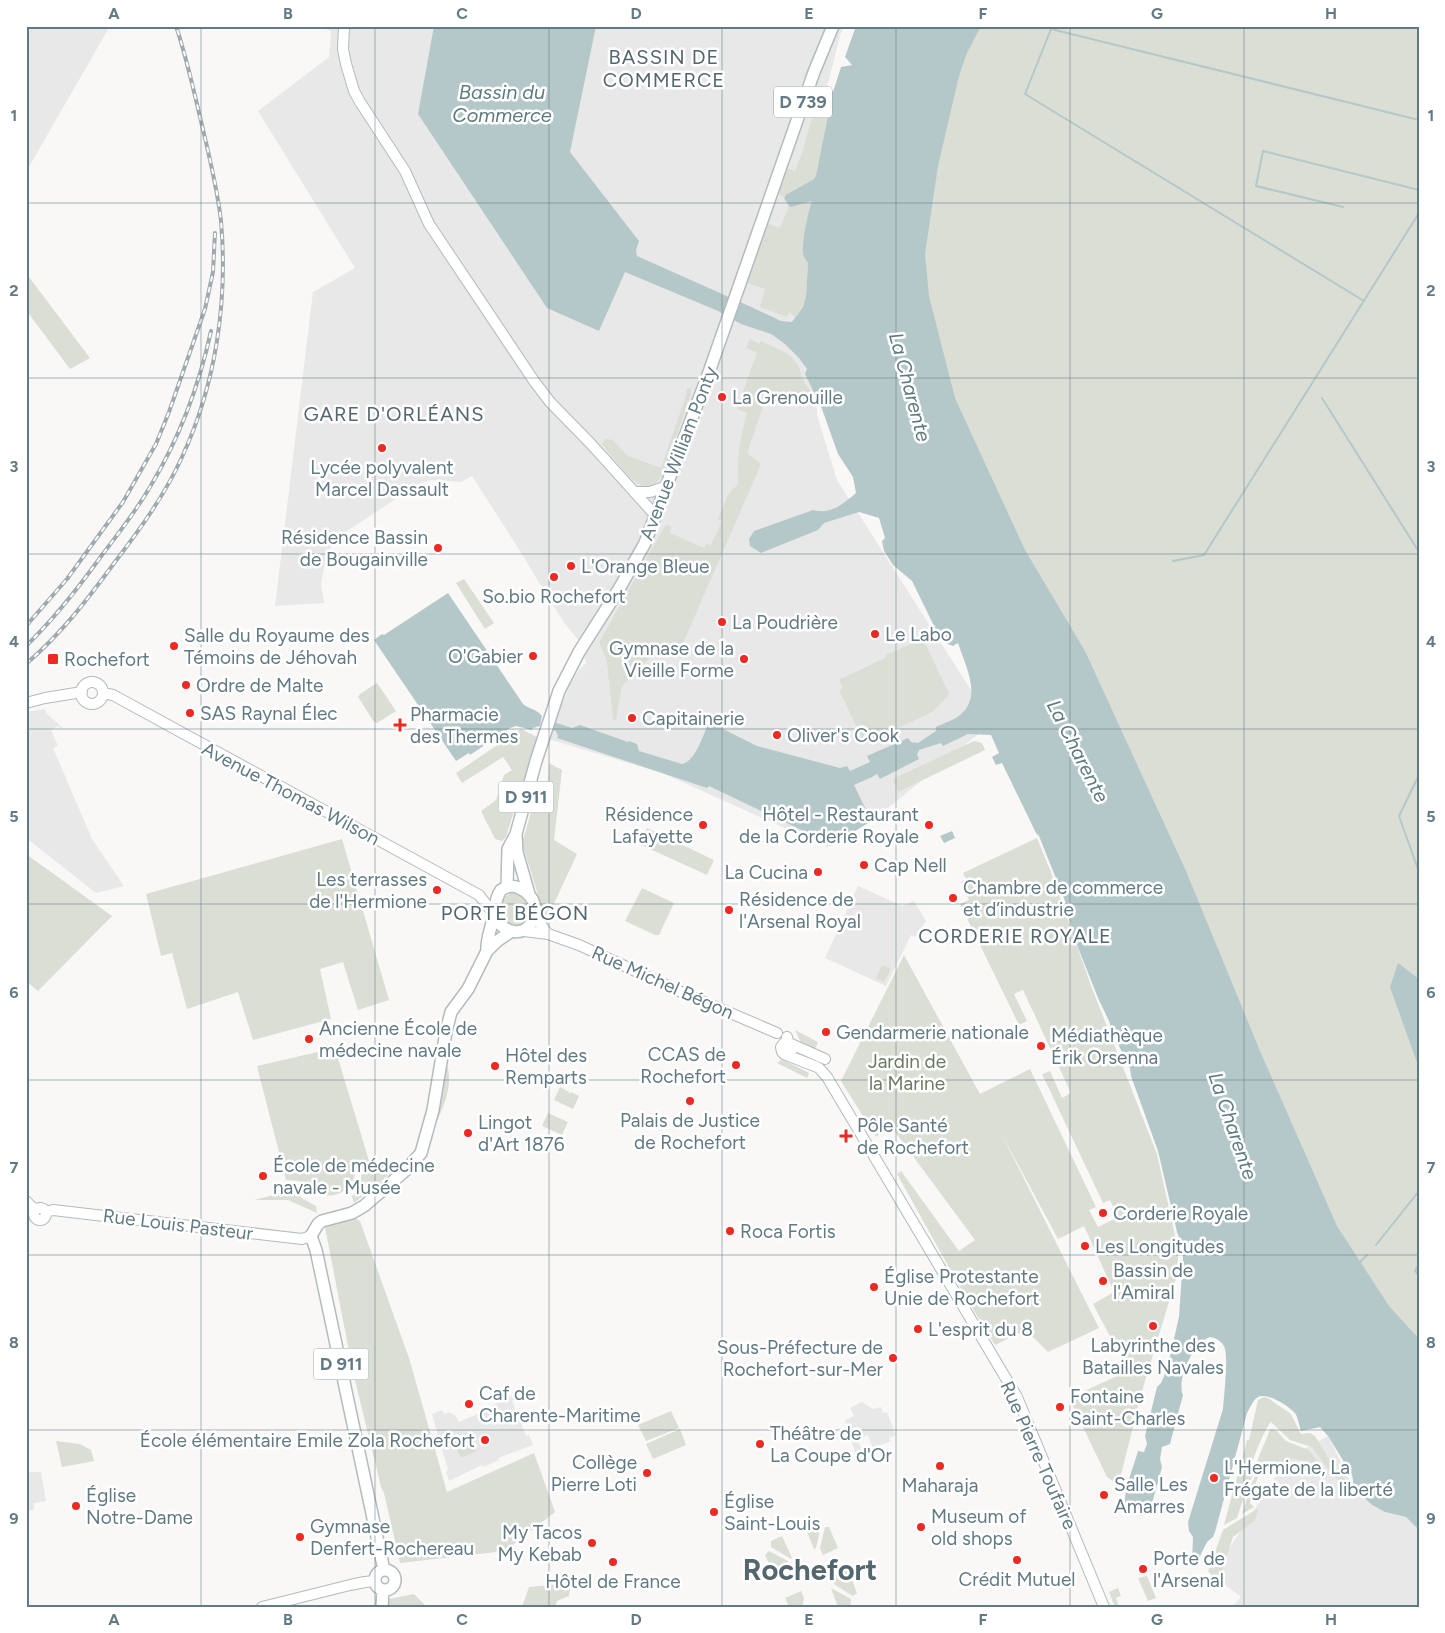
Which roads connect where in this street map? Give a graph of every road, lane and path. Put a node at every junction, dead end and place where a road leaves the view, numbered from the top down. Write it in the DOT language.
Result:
graph roads {
  1 [pos="344,26"];
  2 [pos="833,26"];
  3 [pos="667,486"];
  4 [pos="634,492"];
  5 [pos="656,516"];
  6 [pos="82,692"];
  7 [pos="103,693"];
  8 [pos="26,703"];
  9 [pos="516,834"];
  10 [pos="503,890"];
  11 [pos="529,894"];
  12 [pos="479,895"];
  13 [pos="494,915"];
  14 [pos="535,917"];
  15 [pos="518,931"];
  16 [pos="548,934"];
  17 [pos="487,951"];
  18 [pos="822,1065"];
  19 [pos="26,1201"];
  20 [pos="311,1236"];
  21 [pos="384,1570"];
  22 [pos="375,1582"];
  23 [pos="383,1590"];
  24 [pos="262,1607"];
  25 [pos="382,1607"];
  26 [pos="1104,1607"];
  1 -- 4 [label="street"];
  2 -- 3 [label="main road, Avenue William Ponty / D 739"];
  3 -- 4 [label="street"];
  3 -- 5 [label="main road, Avenue William Ponty / D 911"];
  4 -- 5 [label="street"];
  5 -- 9 [label="main road, Avenue William Ponty / D 911"];
  6 -- 7 [label="street"];
  6 -- 7 [label="street"];
  6 -- 8 [label="street"];
  7 -- 12 [label="street, Avenue Thomas Wilson"];
  9 -- 10 [label="main road, D 911"];
  9 -- 11 [label="main road, D 911"];
  10 -- 11 [label="main road"];
  10 -- 12 [label="street"];
  10 -- 13 [label="main road"];
  11 -- 14 [label="main road"];
  12 -- 13 [label="street, Avenue Thomas Wilson"];
  13 -- 15 [label="main road"];
  13 -- 17 [label="main road"];
  14 -- 15 [label="main road"];
  14 -- 16 [label="street"];
  15 -- 16 [label="street, Rue Michel Bégon"];
  15 -- 17 [label="main road"];
  16 -- 18 [label="street, Rue Michel Bégon"];
  17 -- 20 [label="main road"];
  18 -- 26 [label="street, Rue Pierre Toufaire"];
  19 -- 20 [label="street, Rue Louis Pasteur"];
  20 -- 21 [label="main road, D 911"];
  21 -- 22 [label="main road"];
  21 -- 23 [label="main road"];
  22 -- 23 [label="main road"];
  22 -- 24 [label="street"];
  23 -- 25 [label="main road"];
}
